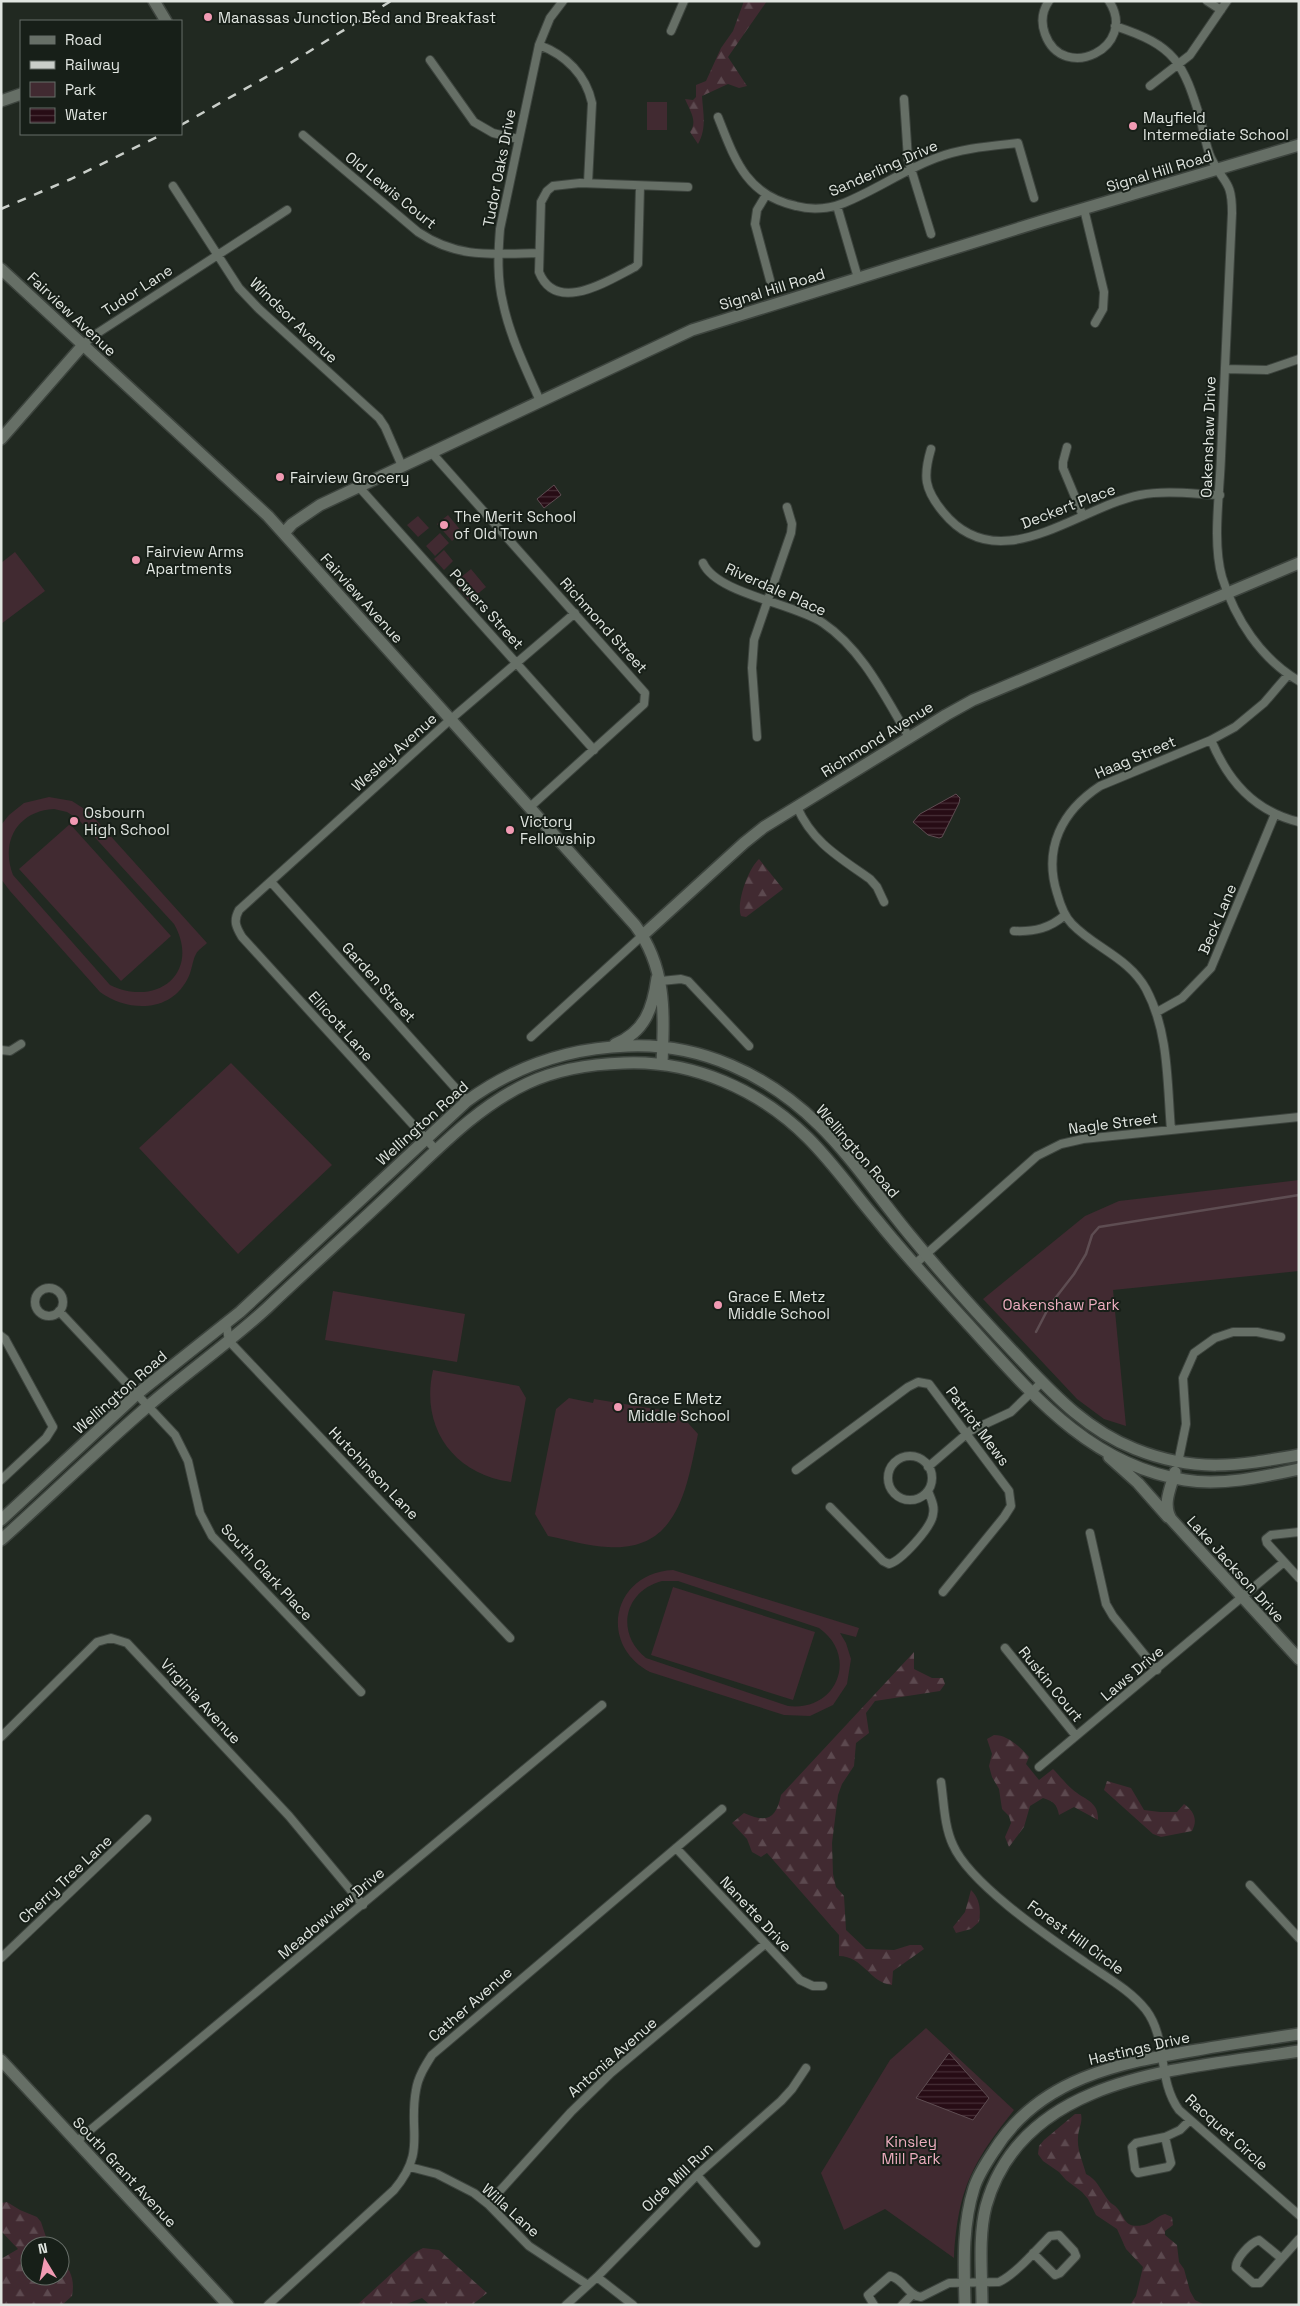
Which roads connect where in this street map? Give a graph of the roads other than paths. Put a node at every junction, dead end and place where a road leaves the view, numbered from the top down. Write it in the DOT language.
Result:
graph roads {
  1 [pos="154,1"];
  2 [pos="563,1"];
  3 [pos="684,1"];
  4 [pos="1049,1"];
  5 [pos="1109,1"];
  6 [pos="1207,1"];
  7 [pos="1227,1"];
  8 [pos="1221,10"];
  9 [pos="165,20"];
  10 [pos="1115,26"];
  11 [pos="671,31"];
  12 [pos="539,45"];
  13 [pos="430,60"];
  14 [pos="1179,65"];
  15 [pos="1150,86"];
  16 [pos="20,94"];
  17 [pos="2,98"];
  18 [pos="904,99"];
  19 [pos="718,117"];
  20 [pos="302,135"];
  21 [pos="518,139"];
  22 [pos="1299,145"];
  23 [pos="912,169"];
  24 [pos="1218,169"];
  25 [pos="588,183"];
  26 [pos="173,186"];
  27 [pos="640,186"];
  28 [pos="688,188"];
  29 [pos="766,195"];
  30 [pos="1034,198"];
  31 [pos="837,206"];
  32 [pos="1084,209"];
  33 [pos="288,210"];
  34 [pos="931,234"];
  35 [pos="538,253"];
  36 [pos="498,254"];
  37 [pos="217,255"];
  38 [pos="1,269"];
  39 [pos="858,278"];
  40 [pos="770,280"];
  41 [pos="1095,323"];
  42 [pos="83,345"];
  43 [pos="1299,359"];
  44 [pos="1225,369"];
  45 [pos="540,401"];
  46 [pos="1,439"];
  47 [pos="1067,448"];
  48 [pos="931,449"];
  49 [pos="431,452"];
  50 [pos="402,466"];
  51 [pos="359,487"];
  52 [pos="1220,495"];
  53 [pos="787,507"];
  54 [pos="1083,516"];
  55 [pos="284,533"];
  56 [pos="702,563"];
  57 [pos="1299,563"];
  58 [pos="1228,592"];
  59 [pos="767,600"];
  60 [pos="575,613"];
  61 [pos="517,664"];
  62 [pos="1288,675"];
  63 [pos="1299,682"];
  64 [pos="451,719"];
  65 [pos="757,737"];
  66 [pos="909,737"];
  67 [pos="1210,740"];
  68 [pos="594,750"];
  69 [pos="797,807"];
  70 [pos="530,808"];
  71 [pos="1275,814"];
  72 [pos="1299,822"];
  73 [pos="271,882"];
  74 [pos="884,902"];
  75 [pos="1065,915"];
  76 [pos="236,916"];
  77 [pos="1014,931"];
  78 [pos="643,935"];
  79 [pos="657,968"];
  80 [pos="661,981"];
  81 [pos="1157,1012"];
  82 [pos="532,1037"];
  83 [pos="21,1044"];
  84 [pos="609,1046"];
  85 [pos="749,1046"];
  86 [pos="663,1047"];
  87 [pos="1,1050"];
  88 [pos="662,1064"];
  89 [pos="467,1101"];
  90 [pos="1299,1117"];
  91 [pos="1171,1130"];
  92 [pos="425,1139"];
  93 [pos="436,1150"];
  94 [pos="926,1254"];
  95 [pos="914,1264"];
  96 [pos="59,1312"];
  97 [pos="226,1323"];
  98 [pos="1,1336"];
  99 [pos="1281,1337"];
  100 [pos="229,1341"];
  101 [pos="1042,1382"];
  102 [pos="1032,1393"];
  103 [pos="137,1394"];
  104 [pos="148,1406"];
  105 [pos="966,1434"];
  106 [pos="1097,1446"];
  107 [pos="1299,1455"];
  108 [pos="1178,1463"];
  109 [pos="928,1467"];
  110 [pos="796,1470"];
  111 [pos="1299,1470"];
  112 [pos="1174,1478"];
  113 [pos="1,1480"];
  114 [pos="928,1491"];
  115 [pos="830,1507"];
  116 [pos="1,1520"];
  117 [pos="1176,1525"];
  118 [pos="1299,1532"];
  119 [pos="1090,1533"];
  120 [pos="1,1540"];
  121 [pos="1284,1562"];
  122 [pos="1299,1578"];
  123 [pos="943,1592"];
  124 [pos="1242,1598"];
  125 [pos="510,1638"];
  126 [pos="1005,1648"];
  127 [pos="1299,1659"];
  128 [pos="1157,1670"];
  129 [pos="361,1692"];
  130 [pos="602,1705"];
  131 [pos="1076,1736"];
  132 [pos="1,1737"];
  133 [pos="1038,1768"];
  134 [pos="941,1782"];
  135 [pos="722,1809"];
  136 [pos="147,1819"];
  137 [pos="676,1848"];
  138 [pos="1250,1885"];
  139 [pos="363,1905"];
  140 [pos="1299,1938"];
  141 [pos="765,1944"];
  142 [pos="1,1958"];
  143 [pos="823,1986"];
  144 [pos="1299,2034"];
  145 [pos="1299,2051"];
  146 [pos="1162,2056"];
  147 [pos="1,2060"];
  148 [pos="806,2068"];
  149 [pos="1165,2072"];
  150 [pos="1190,2120"];
  151 [pos="1165,2137"];
  152 [pos="77,2141"];
  153 [pos="410,2167"];
  154 [pos="697,2175"];
  155 [pos="488,2204"];
  156 [pos="1299,2215"];
  157 [pos="1299,2238"];
  158 [pos="756,2243"];
  159 [pos="1033,2253"];
  160 [pos="1281,2258"];
  161 [pos="597,2277"];
  162 [pos="965,2283"];
  163 [pos="982,2283"];
  164 [pos="588,2285"];
  165 [pos="912,2295"];
  166 [pos="228,2305"];
  167 [pos="268,2305"];
  168 [pos="566,2305"];
  169 [pos="633,2305"];
  170 [pos="874,2305"];
  171 [pos="902,2305"];
  172 [pos="965,2305"];
  173 [pos="982,2305"];
  1 -- 9 [label="main road"];
  2 -- 12 [label="street, Tudor Oaks Drive"];
  3 -- 11 [label="street"];
  4 -- 10 [label="street"];
  5 -- 10 [label="street"];
  6 -- 8 [label="street"];
  7 -- 8 [label="street"];
  8 -- 14 [label="street"];
  10 -- 14 [label="street, Oakenshaw Drive"];
  12 -- 21 [label="street, Tudor Oaks Drive"];
  12 -- 25 [label="street"];
  13 -- 21 [label="street"];
  14 -- 15 [label="street"];
  14 -- 24 [label="street, Oakenshaw Drive"];
  16 -- 17 [label="main road"];
  18 -- 23 [label="street"];
  19 -- 29 [label="street, Sanderling Drive"];
  20 -- 36 [label="street, Old Lewis Court"];
  21 -- 36 [label="street, Tudor Oaks Drive"];
  22 -- 24 [label="main road, Signal Hill Road"];
  23 -- 30 [label="street, Sanderling Drive"];
  23 -- 31 [label="street, Sanderling Drive"];
  23 -- 34 [label="street"];
  24 -- 32 [label="main road, Signal Hill Road"];
  24 -- 44 [label="street, Oakenshaw Drive"];
  25 -- 27 [label="street"];
  25 -- 35 [label="street"];
  26 -- 37 [label="street, Windsor Avenue"];
  27 -- 28 [label="street"];
  27 -- 35 [label="street"];
  29 -- 31 [label="street, Sanderling Drive"];
  29 -- 40 [label="street"];
  31 -- 39 [label="street"];
  32 -- 39 [label="main road, Signal Hill Road"];
  32 -- 41 [label="street"];
  33 -- 37 [label="street, Tudor Lane"];
  35 -- 36 [label="street, Old Lewis Court"];
  36 -- 45 [label="street, Tudor Oaks Drive"];
  37 -- 42 [label="street, Tudor Lane"];
  37 -- 50 [label="street, Windsor Avenue"];
  38 -- 42 [label="main road, Fairview Avenue"];
  39 -- 45 [label="main road, Signal Hill Road"];
  42 -- 46 [label="main road, Tudor Lane"];
  42 -- 55 [label="main road, Fairview Avenue"];
  43 -- 44 [label="street"];
  44 -- 52 [label="street, Oakenshaw Drive"];
  45 -- 49 [label="main road, Signal Hill Road"];
  47 -- 54 [label="street"];
  48 -- 54 [label="street, Deckert Place"];
  49 -- 50 [label="main road, Signal Hill Road"];
  49 -- 60 [label="street, Richmond Street"];
  50 -- 51 [label="main road, Signal Hill Road"];
  51 -- 55 [label="main road, Signal Hill Road"];
  51 -- 61 [label="street, Powers Street"];
  52 -- 54 [label="street, Deckert Place"];
  52 -- 58 [label="street, Oakenshaw Drive"];
  53 -- 59 [label="street"];
  55 -- 64 [label="main road, Fairview Avenue"];
  56 -- 59 [label="street, Riverdale Place"];
  57 -- 58 [label="main road, Richmond Avenue"];
  58 -- 62 [label="street, Oakenshaw Drive"];
  58 -- 66 [label="main road, Richmond Avenue"];
  59 -- 65 [label="street"];
  59 -- 66 [label="street, Riverdale Place"];
  60 -- 61 [label="street, Wesley Avenue"];
  60 -- 68 [label="street, Richmond Street"];
  61 -- 64 [label="street, Wesley Avenue"];
  61 -- 68 [label="street, Powers Street"];
  62 -- 63 [label="street, Oakenshaw Drive"];
  62 -- 67 [label="street, Haag Street"];
  64 -- 70 [label="main road, Fairview Avenue"];
  64 -- 73 [label="street, Wesley Avenue"];
  66 -- 69 [label="main road, Richmond Avenue"];
  67 -- 71 [label="street"];
  67 -- 75 [label="street, Haag Street"];
  68 -- 70 [label="street, Richmond Street"];
  69 -- 74 [label="street"];
  69 -- 78 [label="main road, Richmond Avenue"];
  70 -- 78 [label="main road, Fairview Avenue"];
  71 -- 72 [label="street"];
  71 -- 81 [label="street, Beck Lane"];
  73 -- 76 [label="street, Wesley Avenue"];
  73 -- 89 [label="street, Garden Street"];
  75 -- 77 [label="street"];
  75 -- 81 [label="street, Haag Street"];
  76 -- 92 [label="street, Ellicott Lane"];
  78 -- 79 [label="main road, Fairview Avenue"];
  78 -- 82 [label="street, Richmond Avenue"];
  79 -- 80 [label="main road, Fairview Avenue"];
  79 -- 84 [label="main road"];
  80 -- 85 [label="street"];
  80 -- 86 [label="main road, Fairview Avenue"];
  81 -- 91 [label="street, Haag Street"];
  83 -- 87 [label="street"];
  84 -- 86 [label="main road, Wellington Road"];
  84 -- 89 [label="main road, Wellington Road"];
  86 -- 88 [label="main road, Fairview Avenue"];
  86 -- 94 [label="main road, Wellington Road"];
  88 -- 93 [label="main road, Wellington Road"];
  88 -- 95 [label="main road, Wellington Road"];
  89 -- 92 [label="main road, Wellington Road"];
  90 -- 91 [label="street, Nagle Street"];
  91 -- 94 [label="street, Nagle Street"];
  92 -- 93 [label="street, Ellicott Lane"];
  92 -- 97 [label="main road, Wellington Road"];
  93 -- 100 [label="main road, Wellington Road"];
  94 -- 95 [label="street, Nagle Street"];
  94 -- 101 [label="main road, Wellington Road"];
  95 -- 102 [label="main road, Wellington Road"];
  96 -- 103 [label="street, South Clark Place"];
  97 -- 100 [label="street"];
  97 -- 103 [label="main road, Wellington Road"];
  98 -- 113 [label="street"];
  99 -- 108 [label="street"];
  100 -- 104 [label="main road, Wellington Road"];
  100 -- 125 [label="street, Hutchinson Lane"];
  101 -- 102 [label="street"];
  101 -- 108 [label="main road, Wellington Road"];
  102 -- 105 [label="street"];
  102 -- 106 [label="main road, Wellington Road"];
  103 -- 104 [label="street, South Clark Place"];
  103 -- 116 [label="main road, Wellington Road"];
  104 -- 120 [label="main road, Wellington Road"];
  104 -- 129 [label="street, South Clark Place"];
  105 -- 109 [label="street"];
  105 -- 110 [label="street, Patriot Mews"];
  105 -- 123 [label="street, Patriot Mews"];
  106 -- 112 [label="main road, Wellington Road"];
  106 -- 117 [label="main road"];
  107 -- 108 [label="main road, Wellington Road"];
  108 -- 112 [label="main road, Lake Jackson Drive"];
  109 -- 114 [label="street"];
  109 -- 114 [label="street"];
  111 -- 112 [label="main road, Wellington Road"];
  112 -- 117 [label="main road, Lake Jackson Drive"];
  114 -- 115 [label="street"];
  117 -- 124 [label="main road, Lake Jackson Drive"];
  118 -- 121 [label="street"];
  119 -- 128 [label="street"];
  121 -- 122 [label="street"];
  121 -- 124 [label="street, Laws Drive"];
  124 -- 127 [label="main road, Lake Jackson Drive"];
  124 -- 128 [label="street, Laws Drive"];
  126 -- 131 [label="street, Ruskin Court"];
  128 -- 131 [label="street, Laws Drive"];
  130 -- 139 [label="street, Meadowview Drive"];
  131 -- 133 [label="street, Laws Drive"];
  132 -- 139 [label="street, Virginia Avenue"];
  134 -- 146 [label="street, Forest Hill Circle"];
  135 -- 137 [label="street, Cather Avenue"];
  136 -- 142 [label="street, Cherry Tree Lane"];
  137 -- 141 [label="street, Nanette Drive"];
  137 -- 153 [label="street, Cather Avenue"];
  138 -- 140 [label="street"];
  139 -- 152 [label="street, Meadowview Drive"];
  141 -- 143 [label="street, Nanette Drive"];
  141 -- 155 [label="street, Antonia Avenue"];
  144 -- 146 [label="main road, Hastings Drive"];
  145 -- 149 [label="main road, Hastings Drive"];
  146 -- 149 [label="street, Racquet Circle"];
  146 -- 162 [label="main road, Hastings Drive"];
  147 -- 152 [label="main road, South Grant Avenue"];
  148 -- 154 [label="street, Olde Mill Run"];
  149 -- 150 [label="street, Racquet Circle"];
  149 -- 163 [label="main road, Hastings Drive"];
  150 -- 151 [label="street"];
  150 -- 156 [label="street, Racquet Circle"];
  151 -- 151 [label="street"];
  152 -- 166 [label="main road, South Grant Avenue"];
  153 -- 155 [label="street, Willa Lane"];
  153 -- 167 [label="street, Cather Avenue"];
  154 -- 158 [label="street"];
  154 -- 161 [label="street, Olde Mill Run"];
  155 -- 164 [label="street, Willa Lane"];
  157 -- 160 [label="street"];
  159 -- 159 [label="street"];
  159 -- 163 [label="street"];
  160 -- 160 [label="street"];
  161 -- 164 [label="street, Olde Mill Run"];
  161 -- 169 [label="street"];
  162 -- 163 [label="street"];
  162 -- 165 [label="street"];
  162 -- 172 [label="main road, Hastings Drive"];
  163 -- 173 [label="main road, Hastings Drive"];
  164 -- 168 [label="street, Olde Mill Run"];
  165 -- 170 [label="street"];
  165 -- 171 [label="street"];
}
